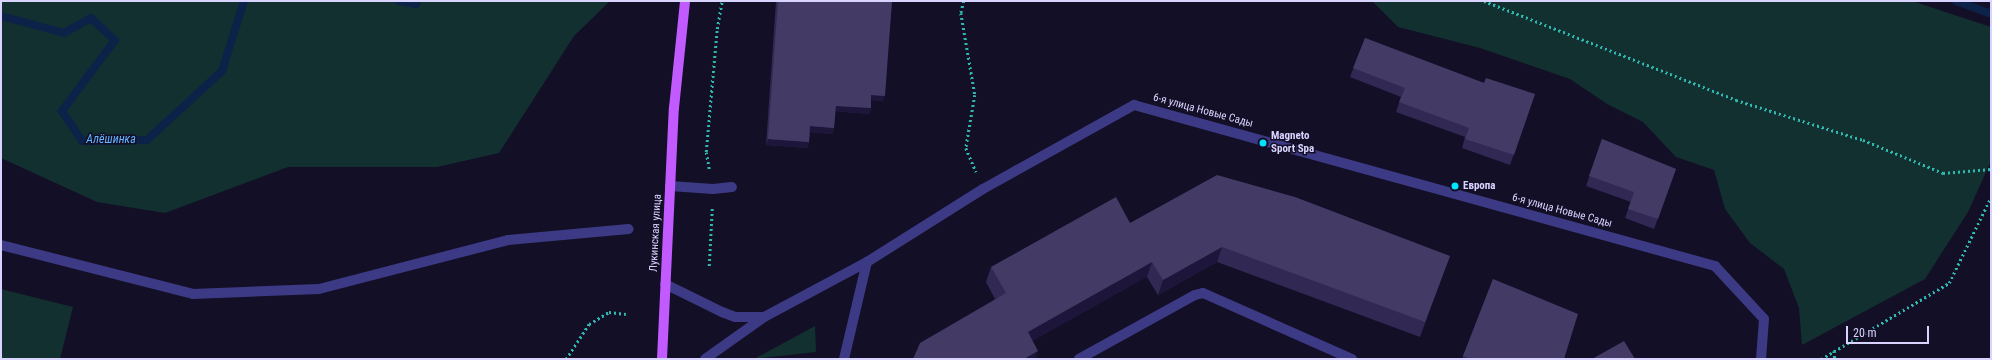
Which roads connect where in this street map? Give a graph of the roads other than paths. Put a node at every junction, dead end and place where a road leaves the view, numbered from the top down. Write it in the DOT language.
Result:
graph roads {
  1 [pos="685,1"];
  2 [pos="670,186"];
  3 [pos="732,187"];
  4 [pos="629,229"];
  5 [pos="1,245"];
  6 [pos="867,262"];
  7 [pos="665,284"];
  8 [pos="764,317"];
  9 [pos="662,359"];
  10 [pos="705,359"];
  11 [pos="844,359"];
  12 [pos="1079,359"];
  13 [pos="1352,359"];
  14 [pos="1761,359"];
  1 -- 2 [label="main road, Лукинская улица"];
  2 -- 3 [label="street"];
  2 -- 7 [label="main road, Лукинская улица"];
  4 -- 5 [label="street"];
  6 -- 8 [label="street, 6-я улица Новые Сады"];
  6 -- 11 [label="street"];
  6 -- 14 [label="street, 6-я улица Новые Сады"];
  7 -- 8 [label="street"];
  7 -- 9 [label="main road, Лукинская улица"];
  8 -- 10 [label="street, 6-я улица Новые Сады"];
  12 -- 13 [label="street"];
}
